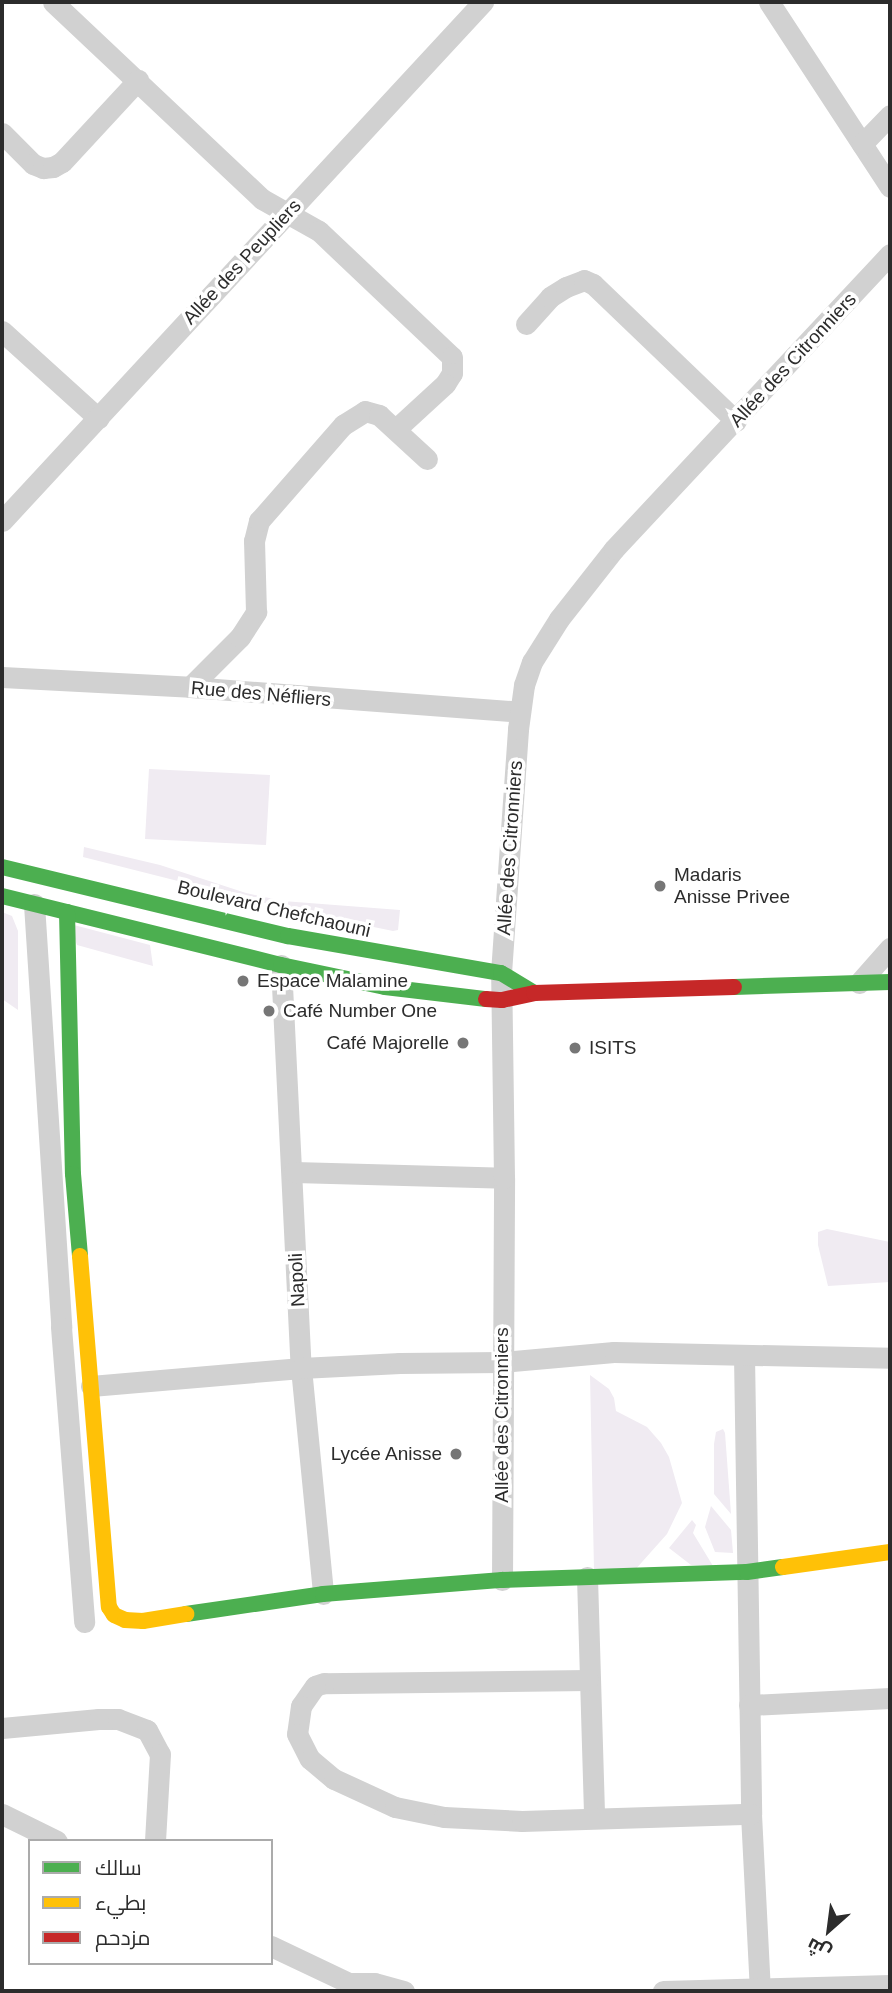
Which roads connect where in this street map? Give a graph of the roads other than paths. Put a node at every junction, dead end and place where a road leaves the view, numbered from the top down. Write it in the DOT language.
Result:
graph roads {
  1 [pos="53,2"];
  2 [pos="483,2"];
  3 [pos="767,2"];
  4 [pos="138,80"];
  5 [pos="890,116"];
  6 [pos="2,133"];
  7 [pos="862,144"];
  8 [pos="890,187"];
  9 [pos="286,214"];
  10 [pos="890,254"];
  11 [pos="526,324"];
  12 [pos="2,331"];
  13 [pos="98,418"];
  14 [pos="736,421"];
  15 [pos="397,428"];
  16 [pos="427,458"];
  17 [pos="2,522"];
  18 [pos="2,677"];
  19 [pos="190,687"];
  20 [pos="520,712"];
  21 [pos="2,867"];
  22 [pos="2,896"];
  23 [pos="34,904"];
  24 [pos="67,912"];
  25 [pos="890,948"];
  26 [pos="281,965"];
  27 [pos="501,973"];
  28 [pos="890,982"];
  29 [pos="859,983"];
  30 [pos="534,993"];
  31 [pos="502,1000"];
  32 [pos="294,1172"];
  33 [pos="504,1178"];
  34 [pos="744,1355"];
  35 [pos="890,1358"];
  36 [pos="502,1362"];
  37 [pos="301,1368"];
  38 [pos="91,1386"];
  39 [pos="890,1552"];
  40 [pos="747,1572"];
  41 [pos="587,1577"];
  42 [pos="502,1580"];
  43 [pos="323,1594"];
  44 [pos="84,1622"];
  45 [pos="588,1680"];
  46 [pos="890,1698"];
  47 [pos="749,1704"];
  48 [pos="2,1728"];
  49 [pos="2,1814"];
  50 [pos="751,1814"];
  51 [pos="594,1818"];
  52 [pos="53,1839"];
  53 [pos="155,1839"];
  54 [pos="273,1947"];
  55 [pos="890,1985"];
  56 [pos="352,1987"];
  57 [pos="760,1989"];
  58 [pos="404,1991"];
  59 [pos="663,1991"];
  1 -- 4 [label="street"];
  2 -- 9 [label="street, Allée des Peupliers"];
  3 -- 7 [label="street"];
  4 -- 6 [label="street"];
  4 -- 9 [label="street"];
  5 -- 7 [label="street"];
  7 -- 8 [label="street"];
  9 -- 13 [label="street, Allée des Peupliers"];
  9 -- 15 [label="street"];
  10 -- 14 [label="street, Allée des Citronniers"];
  11 -- 14 [label="street"];
  12 -- 13 [label="street"];
  13 -- 17 [label="street, Allée des Peupliers"];
  14 -- 20 [label="street, Allée des Citronniers"];
  15 -- 16 [label="street"];
  15 -- 19 [label="street"];
  18 -- 19 [label="street, Rue des Néfliers"];
  19 -- 20 [label="street, Rue des Néfliers"];
  20 -- 27 [label="street, Allée des Citronniers"];
  21 -- 27 [label="street, Boulevard Chefchaouni"];
  22 -- 23 [label="street"];
  23 -- 24 [label="street"];
  23 -- 44 [label="street"];
  24 -- 26 [label="street"];
  24 -- 38 [label="street"];
  25 -- 29 [label="street"];
  26 -- 31 [label="street"];
  26 -- 32 [label="street, Napoli"];
  27 -- 30 [label="street, Boulevard Chefchaouni"];
  27 -- 31 [label="street, Allée des Citronniers"];
  28 -- 29 [label="street"];
  29 -- 30 [label="street"];
  30 -- 31 [label="street"];
  31 -- 33 [label="street, Allée des Citronniers"];
  32 -- 33 [label="street"];
  32 -- 37 [label="street, Napoli"];
  33 -- 36 [label="street, Allée des Citronniers"];
  34 -- 35 [label="street"];
  34 -- 36 [label="street"];
  34 -- 40 [label="street"];
  36 -- 37 [label="street"];
  36 -- 42 [label="street, Allée des Citronniers"];
  37 -- 38 [label="street"];
  37 -- 43 [label="street, Napoli"];
  38 -- 43 [label="street"];
  39 -- 40 [label="street"];
  40 -- 41 [label="street"];
  40 -- 47 [label="street"];
  41 -- 42 [label="street"];
  41 -- 45 [label="street"];
  42 -- 43 [label="street"];
  45 -- 51 [label="street"];
  45 -- 51 [label="street"];
  46 -- 47 [label="street"];
  47 -- 50 [label="street"];
  48 -- 53 [label="street"];
  49 -- 52 [label="street"];
  50 -- 51 [label="street"];
  50 -- 57 [label="street"];
  54 -- 56 [label="street"];
  55 -- 57 [label="street"];
  56 -- 58 [label="street"];
  57 -- 59 [label="street"];
}
